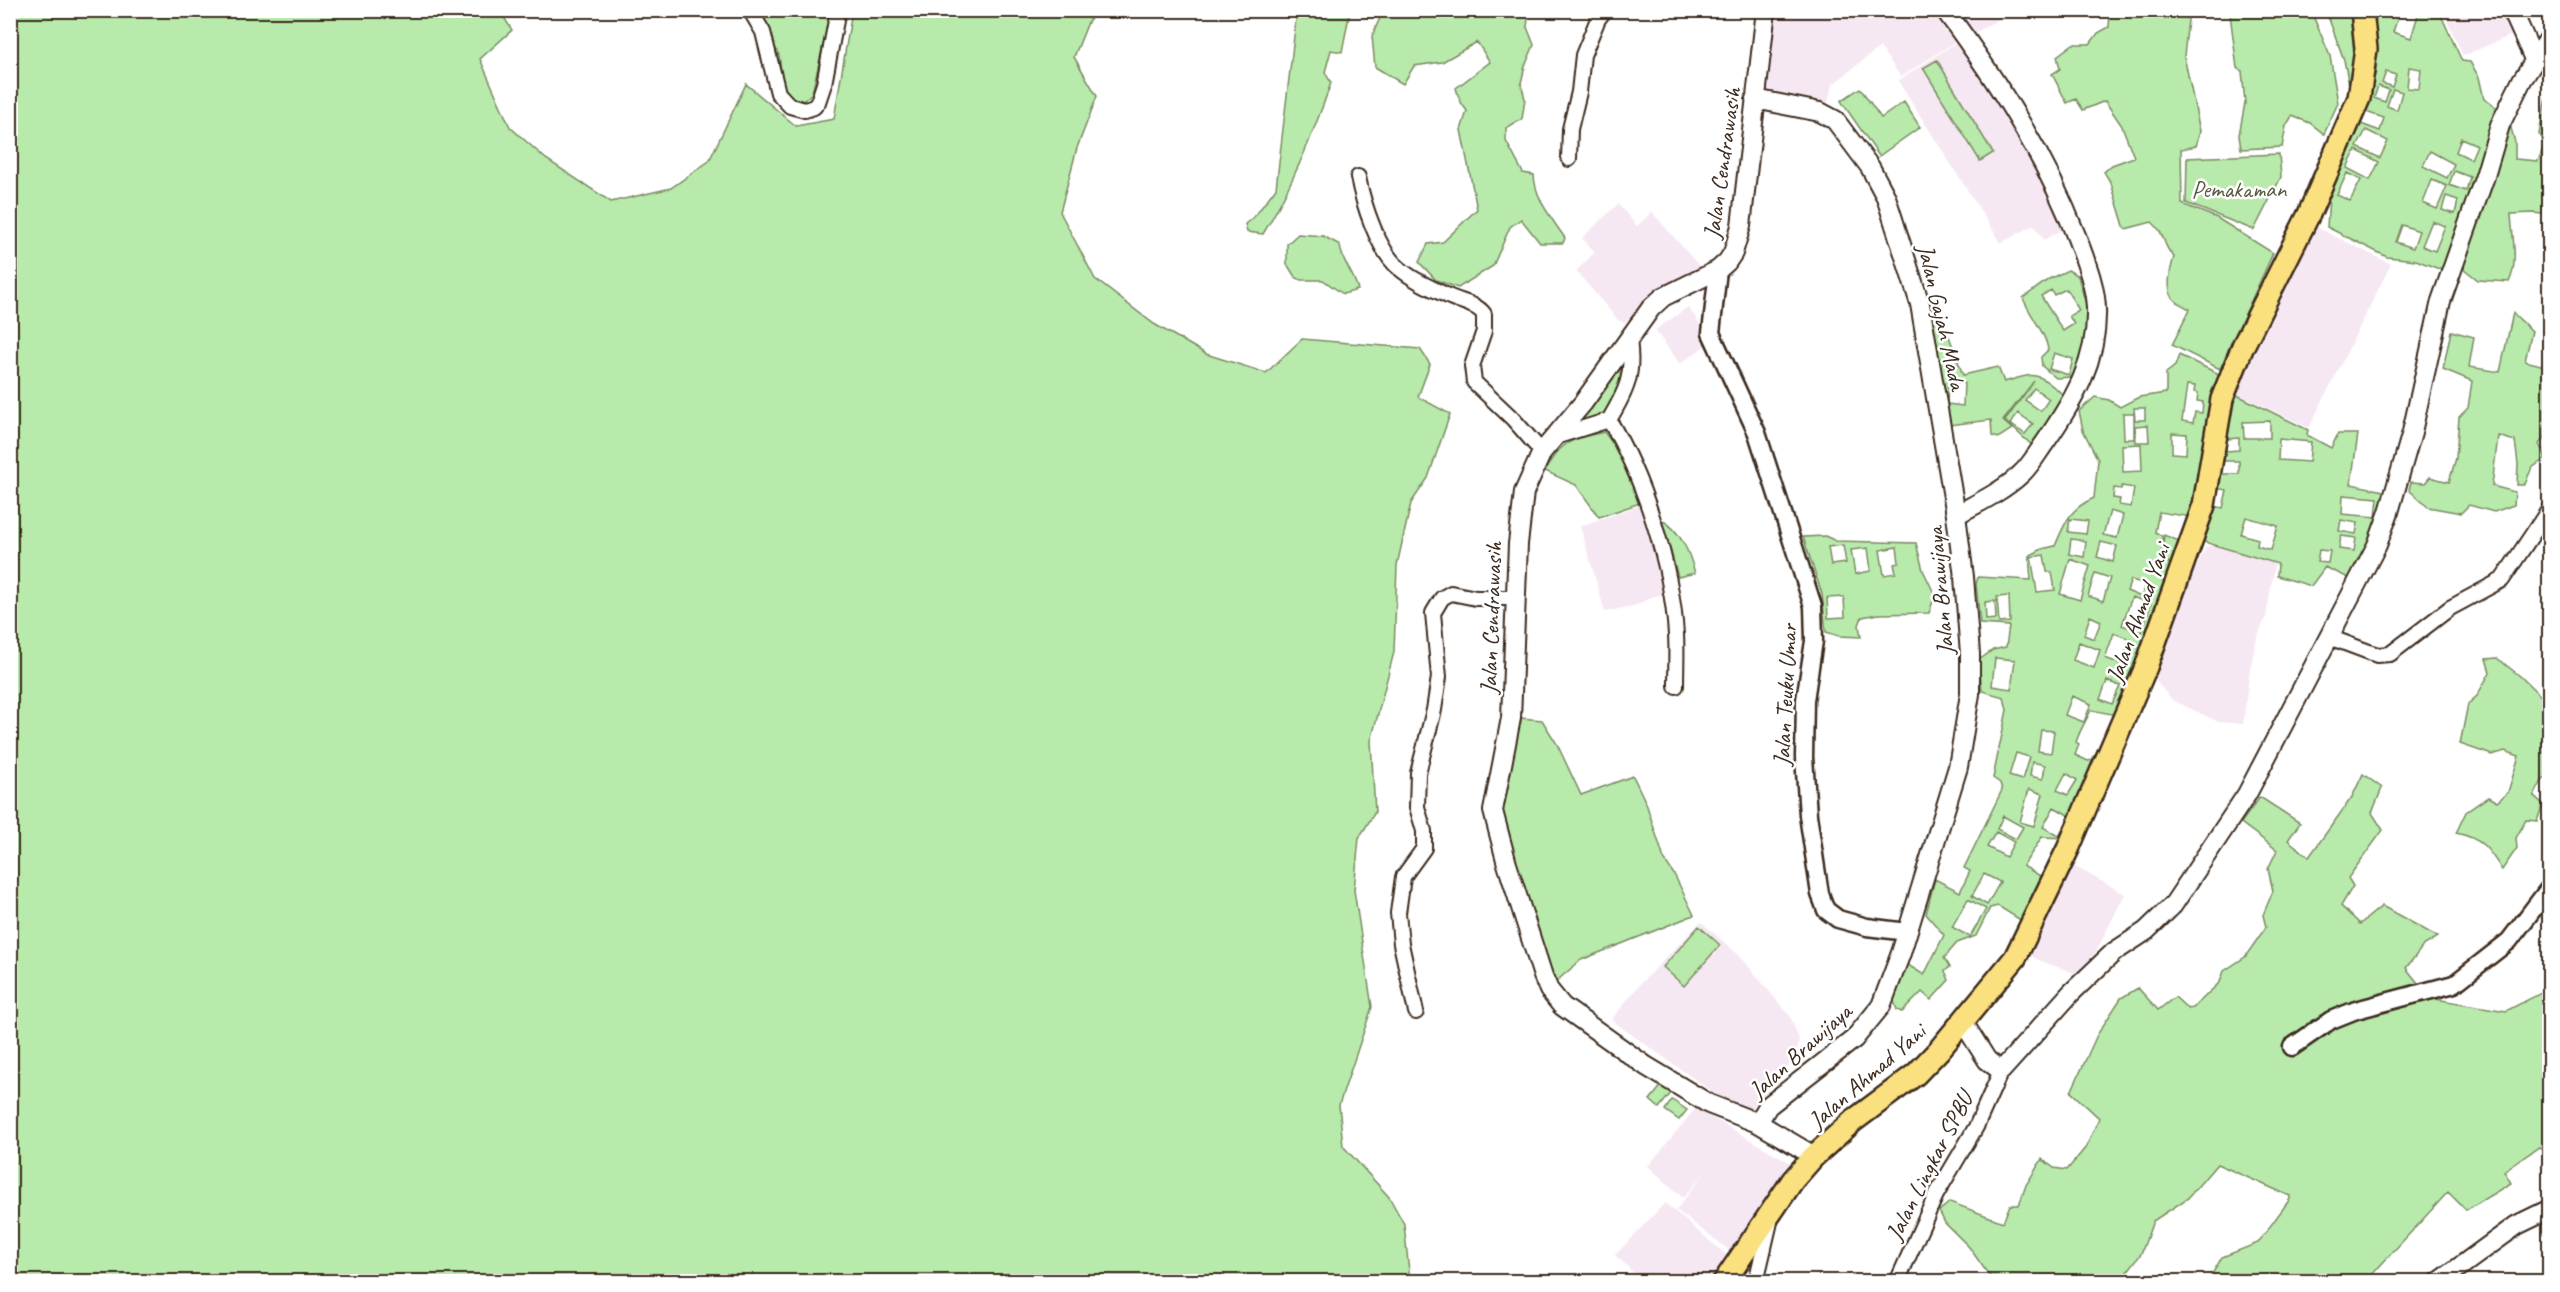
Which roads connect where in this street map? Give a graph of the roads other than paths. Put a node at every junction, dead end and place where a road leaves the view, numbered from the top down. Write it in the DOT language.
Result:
graph roads {
  1 [pos="750,10"];
  2 [pos="838,10"];
  3 [pos="1605,10"];
  4 [pos="1766,10"];
  5 [pos="1945,10"];
  6 [pos="2362,10"];
  7 [pos="2512,10"];
  8 [pos="2550,37"];
  9 [pos="2534,59"];
  10 [pos="1755,99"];
  11 [pos="1569,159"];
  12 [pos="1358,177"];
  13 [pos="1718,270"];
  14 [pos="1629,340"];
  15 [pos="1609,420"];
  16 [pos="1555,437"];
  17 [pos="1542,452"];
  18 [pos="2550,508"];
  19 [pos="1956,515"];
  20 [pos="1517,598"];
  21 [pos="2329,637"];
  22 [pos="1676,686"];
  23 [pos="2550,887"];
  24 [pos="1907,932"];
  25 [pos="1416,1012"];
  26 [pos="1963,1022"];
  27 [pos="2292,1047"];
  28 [pos="2001,1071"];
  29 [pos="1758,1123"];
  30 [pos="1814,1156"];
  31 [pos="1773,1209"];
  32 [pos="2550,1209"];
  33 [pos="1724,1281"];
  34 [pos="1756,1281"];
  35 [pos="1897,1281"];
  36 [pos="2439,1281"];
  1 -- 2 [label="street"];
  3 -- 11 [label="street"];
  4 -- 10 [label="main road, Jalan Cendrawasih"];
  5 -- 19 [label="main road, Jalan Brawijaya"];
  6 -- 26 [label="main road, Jalan Ahmad Yani"];
  7 -- 9 [label="main road"];
  8 -- 9 [label="main road"];
  9 -- 21 [label="main road"];
  10 -- 13 [label="main road, Jalan Cendrawasih"];
  10 -- 19 [label="main road, Jalan Gajah Mada"];
  12 -- 17 [label="street"];
  13 -- 14 [label="main road, Jalan Cendrawasih"];
  13 -- 24 [label="street, Jalan Teuku Umar"];
  14 -- 15 [label="street"];
  14 -- 16 [label="main road, Jalan Cendrawasih"];
  15 -- 16 [label="street"];
  15 -- 22 [label="street"];
  16 -- 17 [label="main road, Jalan Cendrawasih"];
  17 -- 20 [label="main road, Jalan Cendrawasih"];
  18 -- 21 [label="street"];
  19 -- 24 [label="main road, Jalan Brawijaya"];
  20 -- 25 [label="street"];
  20 -- 29 [label="main road, Jalan Cendrawasih"];
  21 -- 28 [label="main road"];
  23 -- 27 [label="street"];
  24 -- 29 [label="main road, Jalan Brawijaya"];
  26 -- 28 [label="main road"];
  26 -- 30 [label="main road, Jalan Ahmad Yani"];
  28 -- 35 [label="street, Jalan Lingkar SPBU"];
  29 -- 30 [label="main road, Jalan Cendrawasih"];
  30 -- 31 [label="main road, Jalan Ahmad Yani"];
  31 -- 33 [label="main road, Jalan Ahmad Yani"];
  31 -- 34 [label="street"];
  32 -- 36 [label="main road"];
}
